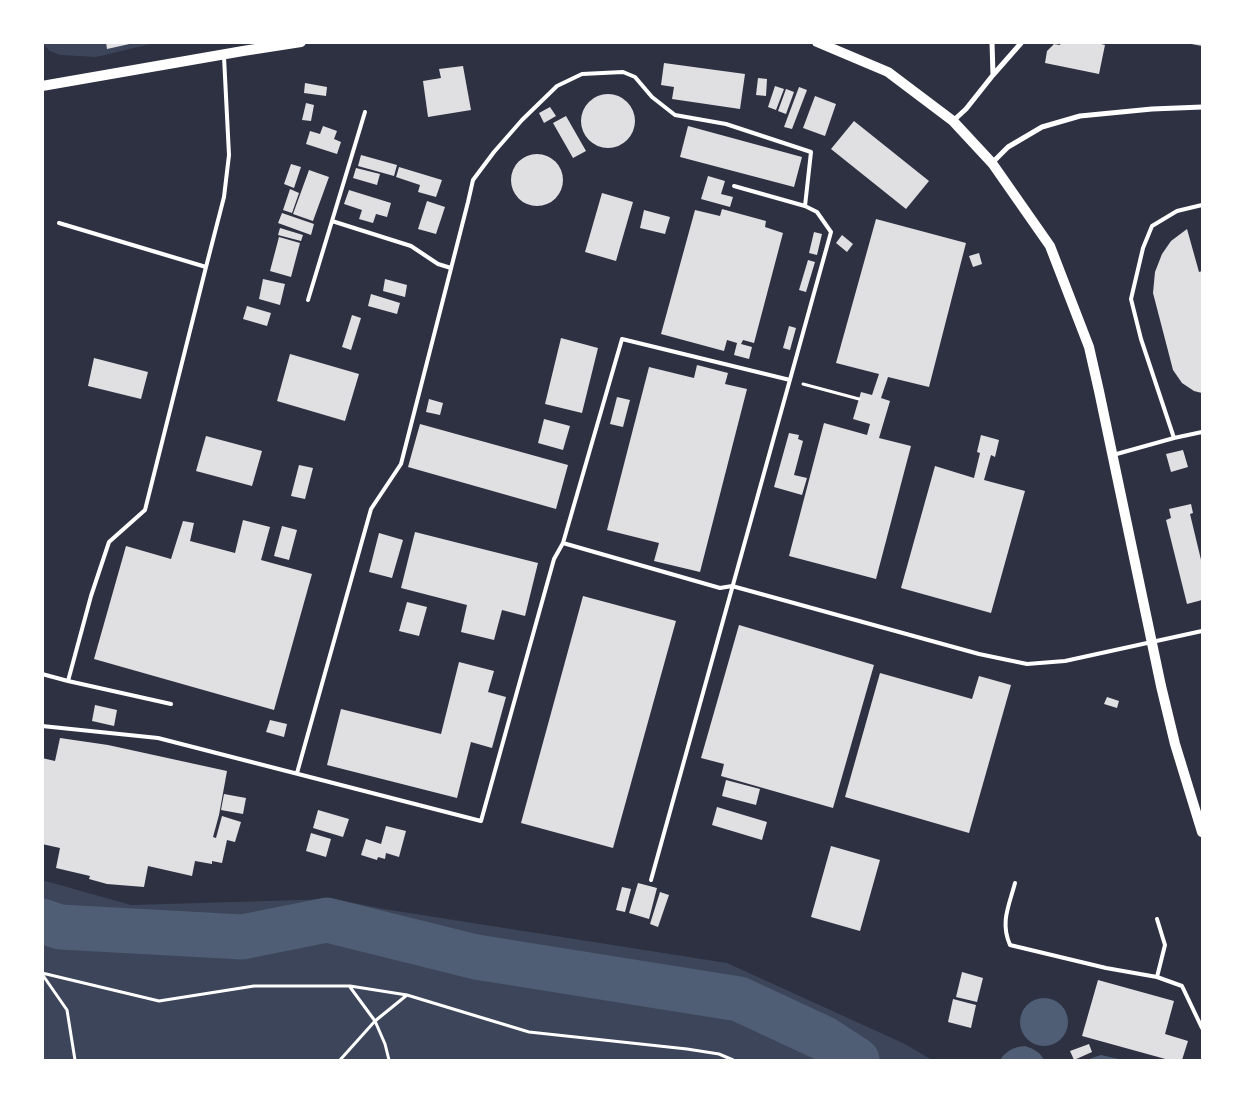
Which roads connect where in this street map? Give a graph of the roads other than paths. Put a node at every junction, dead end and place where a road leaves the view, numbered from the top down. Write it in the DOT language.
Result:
graph roads {
  1 [pos="301,42"];
  2 [pos="817,42"];
  3 [pos="992,42"];
  4 [pos="1022,42"];
  5 [pos="224,54"];
  6 [pos="993,75"];
  7 [pos="42,86"];
  8 [pos="1202,108"];
  9 [pos="365,112"];
  10 [pos="954,121"];
  11 [pos="992,163"];
  12 [pos="734,186"];
  13 [pos="1202,205"];
  14 [pos="805,206"];
  15 [pos="332,221"];
  16 [pos="59,223"];
  17 [pos="206,267"];
  18 [pos="451,268"];
  19 [pos="308,300"];
  20 [pos="790,380"];
  21 [pos="1202,432"];
  22 [pos="1174,438"];
  23 [pos="1113,455"];
  24 [pos="563,543"];
  25 [pos="732,586"];
  26 [pos="1202,631"];
  27 [pos="1152,641"];
  28 [pos="42,674"];
  29 [pos="68,681"];
  30 [pos="171,704"];
  31 [pos="42,726"];
  32 [pos="297,773"];
  33 [pos="1202,832"];
  34 [pos="651,880"];
  35 [pos="1015,883"];
  36 [pos="1157,919"];
  37 [pos="1157,977"];
  38 [pos="1202,1028"];
  1 -- 5 [label="main road"];
  2 -- 10 [label="main road"];
  3 -- 6 [label="street"];
  4 -- 6 [label="street"];
  5 -- 7 [label="main road"];
  5 -- 17 [label="lane"];
  6 -- 10 [label="street"];
  8 -- 11 [label="street"];
  9 -- 15 [label="lane"];
  10 -- 11 [label="main road"];
  11 -- 23 [label="main road"];
  12 -- 14 [label="lane"];
  13 -- 22 [label="lane"];
  14 -- 18 [label="lane"];
  14 -- 20 [label="lane"];
  15 -- 18 [label="lane"];
  15 -- 19 [label="lane"];
  16 -- 17 [label="lane"];
  17 -- 29 [label="lane"];
  18 -- 32 [label="lane"];
  20 -- 24 [label="lane"];
  20 -- 25 [label="lane"];
  21 -- 22 [label="lane"];
  22 -- 23 [label="lane"];
  23 -- 27 [label="main road"];
  24 -- 25 [label="lane"];
  24 -- 32 [label="lane"];
  25 -- 27 [label="lane"];
  25 -- 34 [label="lane"];
  26 -- 27 [label="lane"];
  27 -- 33 [label="main road"];
  28 -- 29 [label="lane"];
  29 -- 30 [label="lane"];
  31 -- 32 [label="lane"];
  35 -- 37 [label="lane"];
  36 -- 37 [label="lane"];
  37 -- 38 [label="lane"];
}
